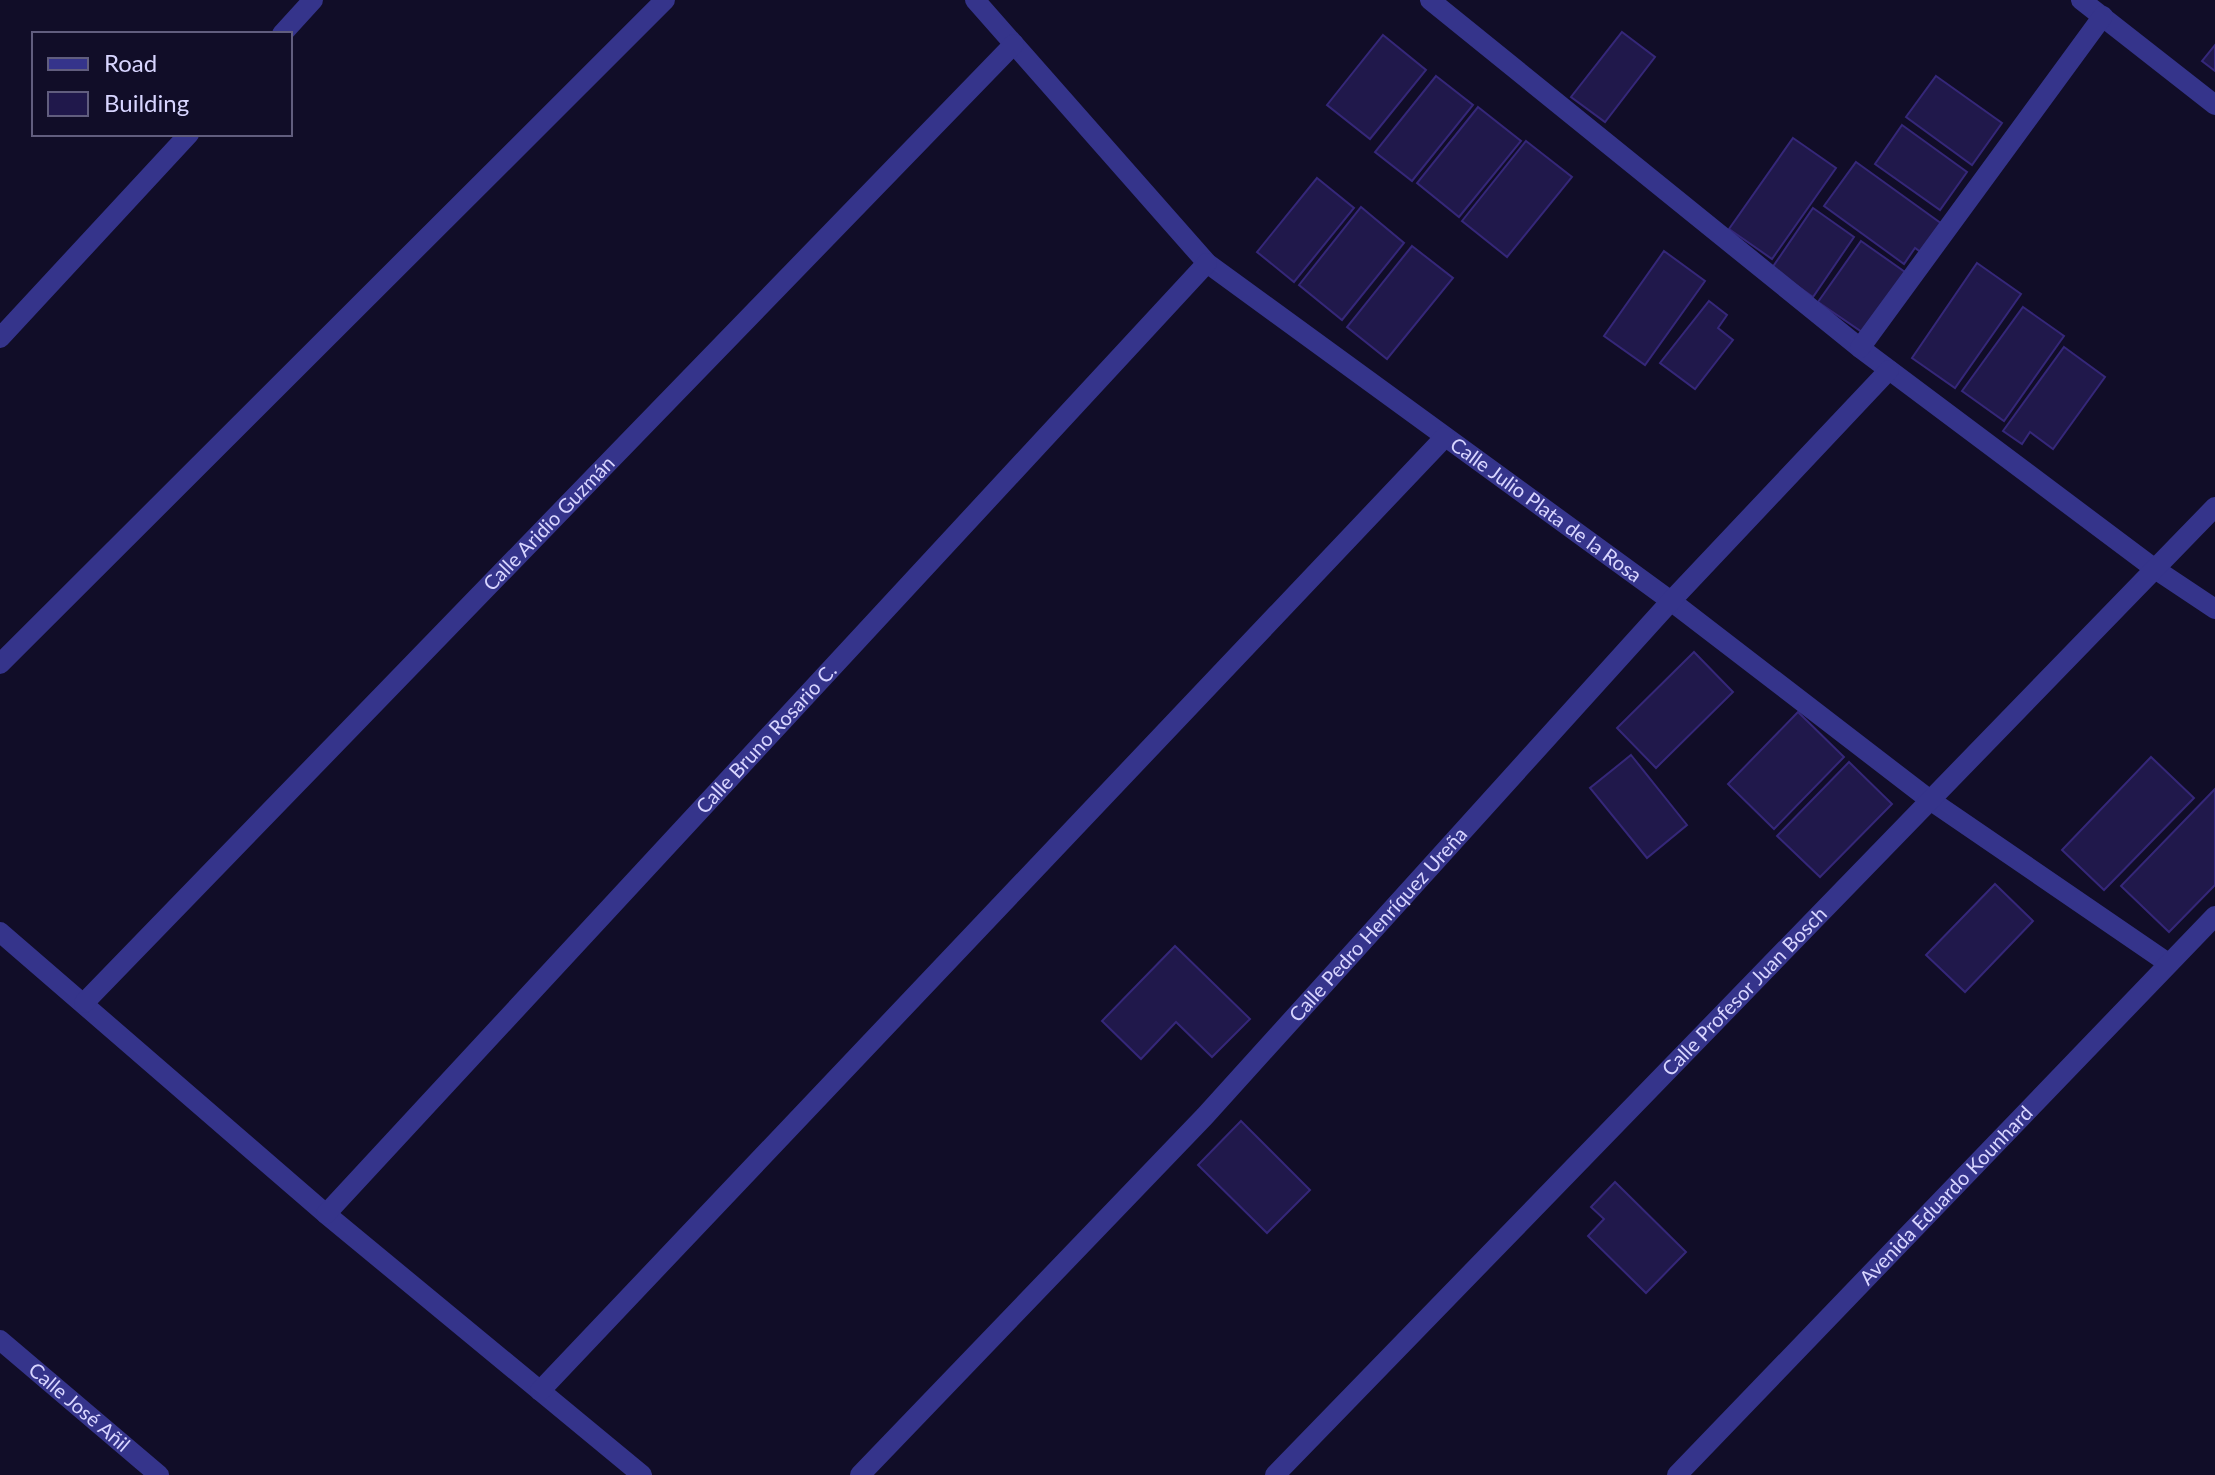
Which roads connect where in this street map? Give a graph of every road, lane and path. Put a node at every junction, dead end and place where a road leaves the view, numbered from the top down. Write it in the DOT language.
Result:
graph roads {
  1 [pos="313,0"];
  2 [pos="665,0"];
  3 [pos="975,0"];
  4 [pos="1430,0"];
  5 [pos="2081,0"];
  6 [pos="2103,16"];
  7 [pos="284,32"];
  8 [pos="1014,44"];
  9 [pos="2215,105"];
  10 [pos="187,136"];
  11 [pos="1207,263"];
  12 [pos="0,338"];
  13 [pos="1860,348"];
  14 [pos="1889,370"];
  15 [pos="1445,437"];
  16 [pos="2215,507"];
  17 [pos="2155,569"];
  18 [pos="1671,601"];
  19 [pos="2215,609"];
  20 [pos="0,664"];
  21 [pos="1930,800"];
  22 [pos="2215,916"];
  23 [pos="0,932"];
  24 [pos="2168,963"];
  25 [pos="84,1003"];
  26 [pos="326,1214"];
  27 [pos="0,1340"];
  28 [pos="540,1391"];
  29 [pos="159,1475"];
  30 [pos="642,1475"];
  31 [pos="860,1475"];
  32 [pos="1275,1475"];
  33 [pos="1677,1475"];
  1 -- 7 [label="street"];
  2 -- 20 [label="street"];
  3 -- 8 [label="street, Calle Julio Plata de la Rosa"];
  4 -- 13 [label="street"];
  5 -- 6 [label="street"];
  6 -- 9 [label="street"];
  6 -- 13 [label="street"];
  8 -- 11 [label="street, Calle Julio Plata de la Rosa"];
  8 -- 25 [label="street, Calle Aridio Guzmán"];
  10 -- 12 [label="street"];
  11 -- 15 [label="street, Calle Julio Plata de la Rosa"];
  11 -- 26 [label="street, Calle Bruno Rosario C."];
  13 -- 14 [label="street"];
  14 -- 17 [label="street"];
  14 -- 18 [label="street, Calle Pedro Henríquez Ureña"];
  15 -- 18 [label="street, Calle Julio Plata de la Rosa"];
  15 -- 28 [label="street"];
  16 -- 17 [label="street, Calle Profesor Juan Bosch"];
  17 -- 19 [label="street"];
  17 -- 21 [label="street, Calle Profesor Juan Bosch"];
  18 -- 21 [label="street, Calle Julio Plata de la Rosa"];
  18 -- 31 [label="street, Calle Pedro Henríquez Ureña"];
  21 -- 24 [label="street, Calle Julio Plata de la Rosa"];
  21 -- 32 [label="street, Calle Profesor Juan Bosch"];
  22 -- 24 [label="street, Avenida Eduardo Kounhard"];
  23 -- 25 [label="street"];
  24 -- 33 [label="street, Avenida Eduardo Kounhard"];
  25 -- 26 [label="street"];
  26 -- 28 [label="street"];
  27 -- 29 [label="street, Calle José Añil"];
  28 -- 30 [label="street"];
}
